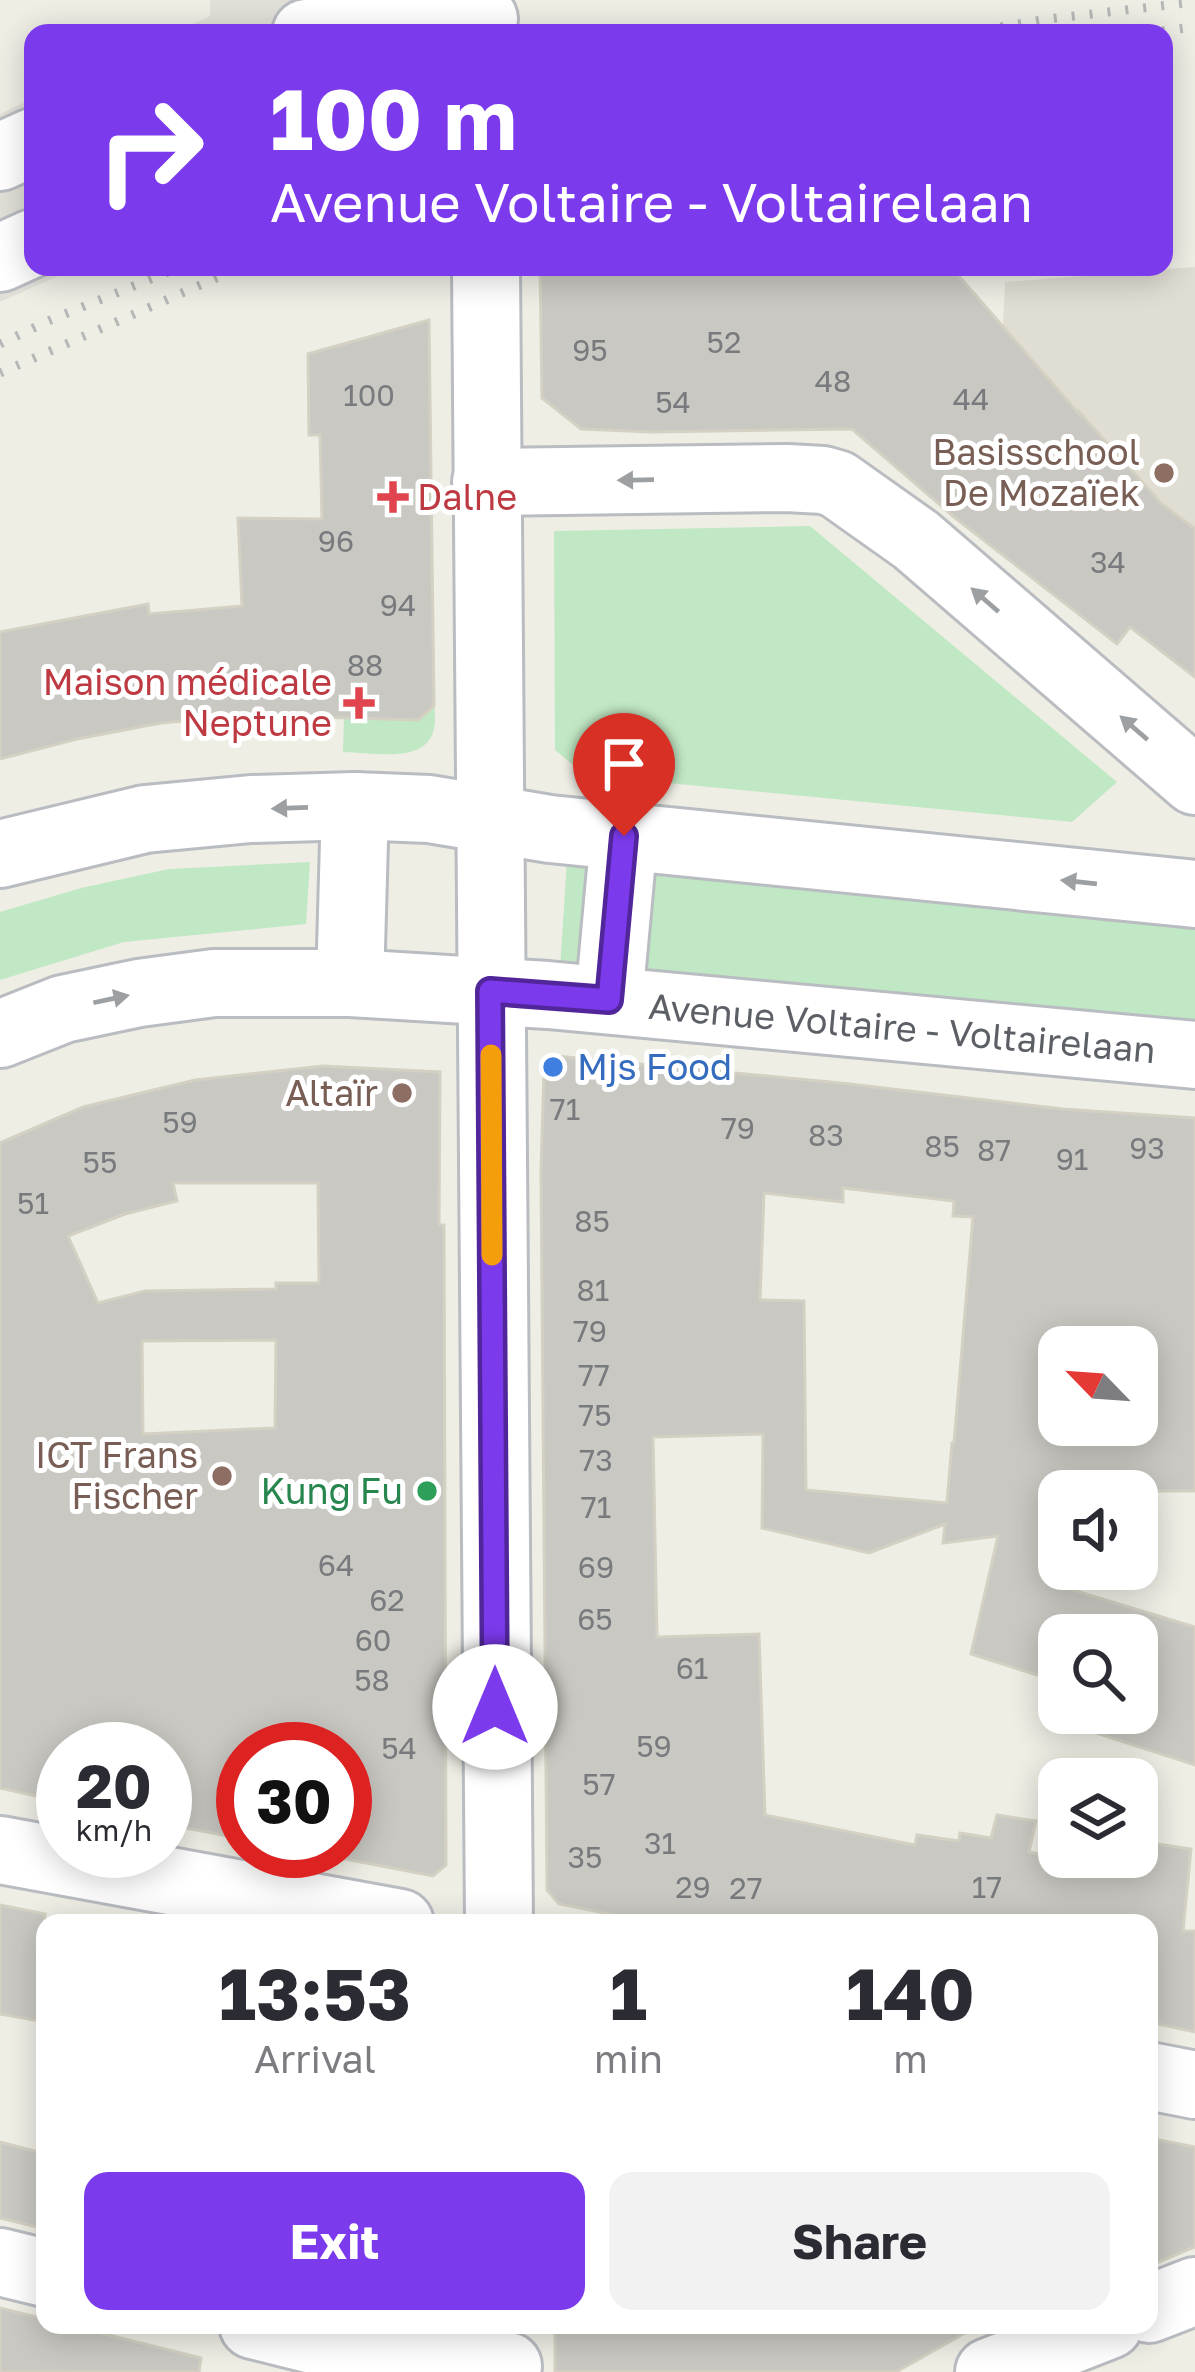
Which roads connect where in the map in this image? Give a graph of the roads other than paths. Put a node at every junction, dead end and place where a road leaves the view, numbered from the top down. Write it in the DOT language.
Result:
graph roads {
  1 [pos="484,18"];
  2 [pos="401,24"];
  3 [pos="486,276"];
  4 [pos="486,482"];
  5 [pos="1195,781"];
  6 [pos="355,806"];
  7 [pos="490,819"];
  8 [pos="624,836"];
  9 [pos="0,854"];
  10 [pos="1195,894"];
  11 [pos="350,983"];
  12 [pos="490,991"];
  13 [pos="609,1000"];
  14 [pos="0,1034"];
  15 [pos="1195,1055"];
  16 [pos="0,1850"];
  17 [pos="351,1914"];
  18 [pos="499,1914"];
  19 [pos="1158,2078"];
  20 [pos="1195,2085"];
  21 [pos="0,2262"];
  22 [pos="36,2271"];
  23 [pos="1195,2291"];
  24 [pos="1158,2305"];
  25 [pos="289,2334"];
  26 [pos="1086,2334"];
  27 [pos="507,2354"];
  28 [pos="989,2372"];
  1 -- 2 [label="street"];
  3 -- 4 [label="street"];
  5 -- 4 [label="street, one-way"];
  4 -- 7 [label="street"];
  6 -- 7 [label="street"];
  6 -- 9 [label="street, one-way"];
  6 -- 11 [label="street"];
  7 -- 8 [label="street"];
  7 -- 12 [label="street"];
  10 -- 8 [label="street, one-way"];
  8 -- 13 [label="street, Avenue Voltaire - Voltairelaan"];
  11 -- 12 [label="street, Avenue Voltaire - Voltairelaan"];
  14 -- 11 [label="street, Avenue Voltaire - Voltairelaan, one-way"];
  12 -- 13 [label="street, Avenue Voltaire - Voltairelaan"];
  12 -- 18 [label="street"];
  13 -- 15 [label="street, Avenue Voltaire - Voltairelaan"];
  16 -- 17 [label="street"];
  19 -- 20 [label="street"];
  21 -- 22 [label="street"];
  23 -- 24 [label="street"];
  25 -- 27 [label="street"];
  26 -- 28 [label="street"];
}
